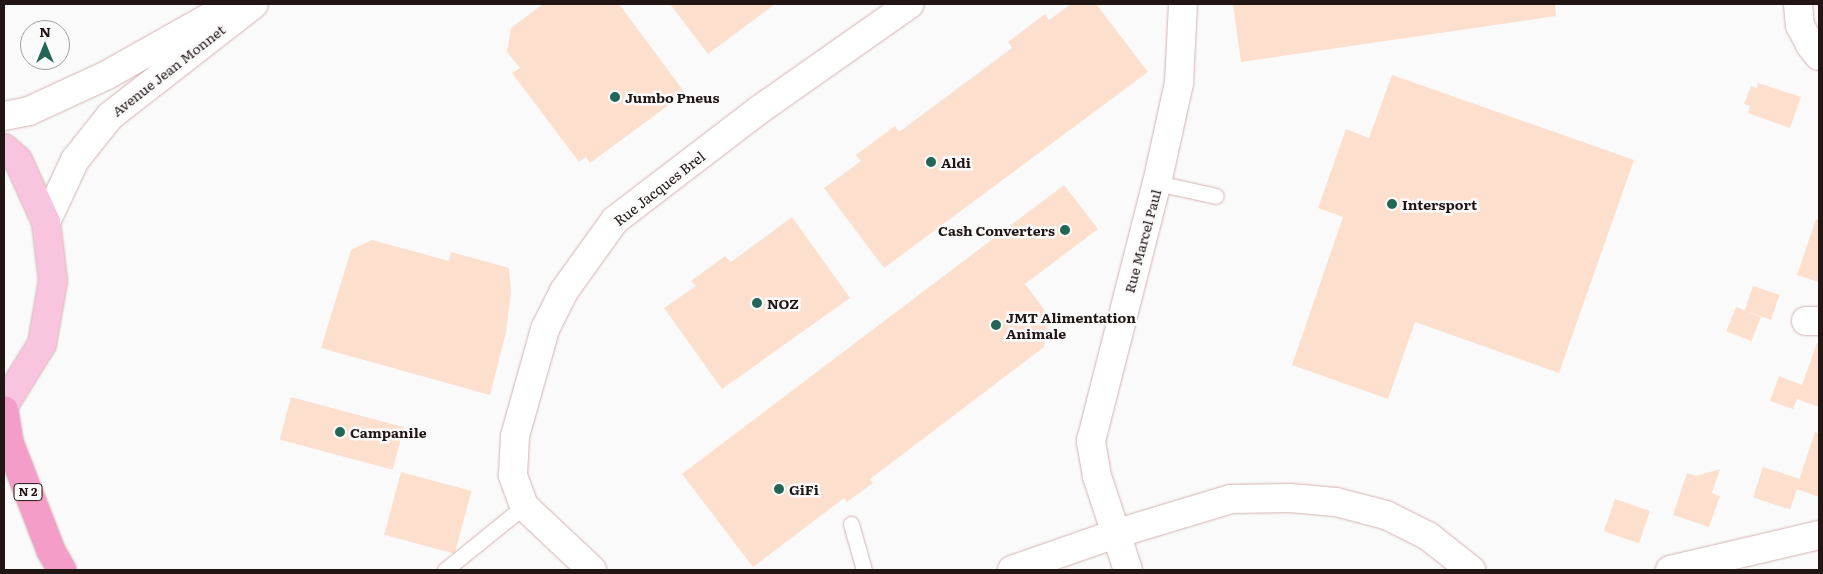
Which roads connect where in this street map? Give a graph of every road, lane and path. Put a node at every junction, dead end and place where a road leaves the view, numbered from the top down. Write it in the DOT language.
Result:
graph roads {
  1 [pos="234,4"];
  2 [pos="254,4"];
  3 [pos="910,4"];
  4 [pos="1183,4"];
  5 [pos="1798,4"];
  6 [pos="1819,56"];
  7 [pos="4,116"];
  8 [pos="4,148"];
  9 [pos="1157,183"];
  10 [pos="1216,196"];
  11 [pos="46,222"];
  12 [pos="4,405"];
  13 [pos="4,410"];
  14 [pos="524,506"];
  15 [pos="852,524"];
  16 [pos="1115,534"];
  17 [pos="1819,535"];
  18 [pos="62,570"];
  19 [pos="445,570"];
  20 [pos="592,570"];
  21 [pos="864,570"];
  22 [pos="1012,570"];
  23 [pos="1128,570"];
  24 [pos="1471,570"];
  25 [pos="1670,570"];
  1 -- 7 [label="street, Avenue Jean Monnet"];
  2 -- 11 [label="street, Avenue Jean Monnet"];
  3 -- 14 [label="street, Rue Jacques Brel"];
  4 -- 9 [label="street, Rue Marcel Paul"];
  5 -- 6 [label="street"];
  8 -- 11 [label="main road"];
  9 -- 10 [label="lane"];
  9 -- 16 [label="street, Rue Marcel Paul"];
  11 -- 12 [label="main road"];
  13 -- 18 [label="highway, N 2"];
  14 -- 19 [label="lane"];
  14 -- 20 [label="street, Rue Jacques Brel"];
  15 -- 21 [label="lane"];
  16 -- 22 [label="street"];
  16 -- 23 [label="street, Rue Marcel Paul"];
  16 -- 24 [label="street"];
  17 -- 25 [label="street"];
}
